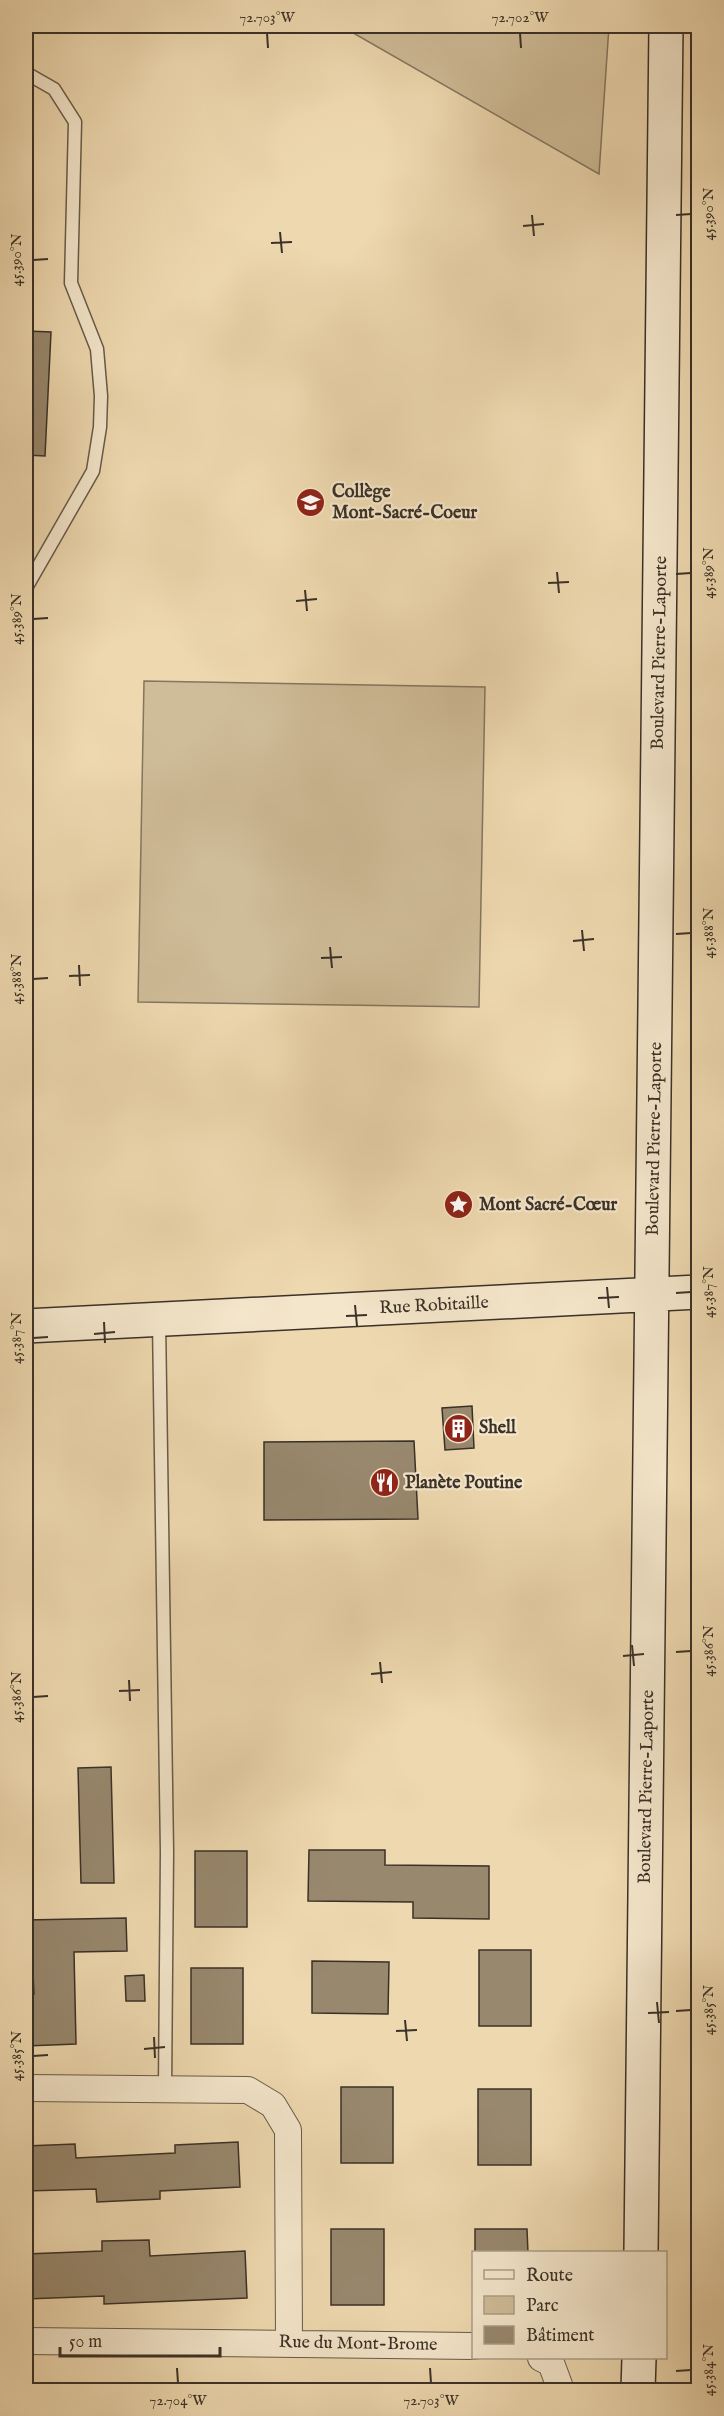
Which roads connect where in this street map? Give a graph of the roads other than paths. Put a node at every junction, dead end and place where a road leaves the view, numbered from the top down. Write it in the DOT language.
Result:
graph roads {
  1 [pos="666,26"];
  2 [pos="26,73"];
  3 [pos="26,588"];
  4 [pos="699,1292"];
  5 [pos="653,1295"];
  6 [pos="159,1320"];
  7 [pos="26,1326"];
  8 [pos="26,2088"];
  9 [pos="165,2088"];
  10 [pos="641,2251"];
  11 [pos="26,2341"];
  12 [pos="289,2343"];
  13 [pos="472,2346"];
  14 [pos="543,2359"];
  15 [pos="639,2359"];
  16 [pos="561,2391"];
  17 [pos="638,2391"];
  1 -- 5 [label="main road, Boulevard Pierre-Laporte"];
  2 -- 3 [label="lane"];
  4 -- 5 [label="main road, Rue Robitaille"];
  5 -- 6 [label="main road, Rue Robitaille"];
  5 -- 10 [label="main road, Boulevard Pierre-Laporte"];
  6 -- 7 [label="main road, Rue Robitaille"];
  6 -- 9 [label="lane"];
  8 -- 9 [label="street"];
  9 -- 12 [label="street"];
  11 -- 12 [label="street, Rue du Mont-Brome"];
  12 -- 13 [label="street, Rue du Mont-Brome"];
  14 -- 16 [label="street"];
  15 -- 17 [label="main road"];
}
